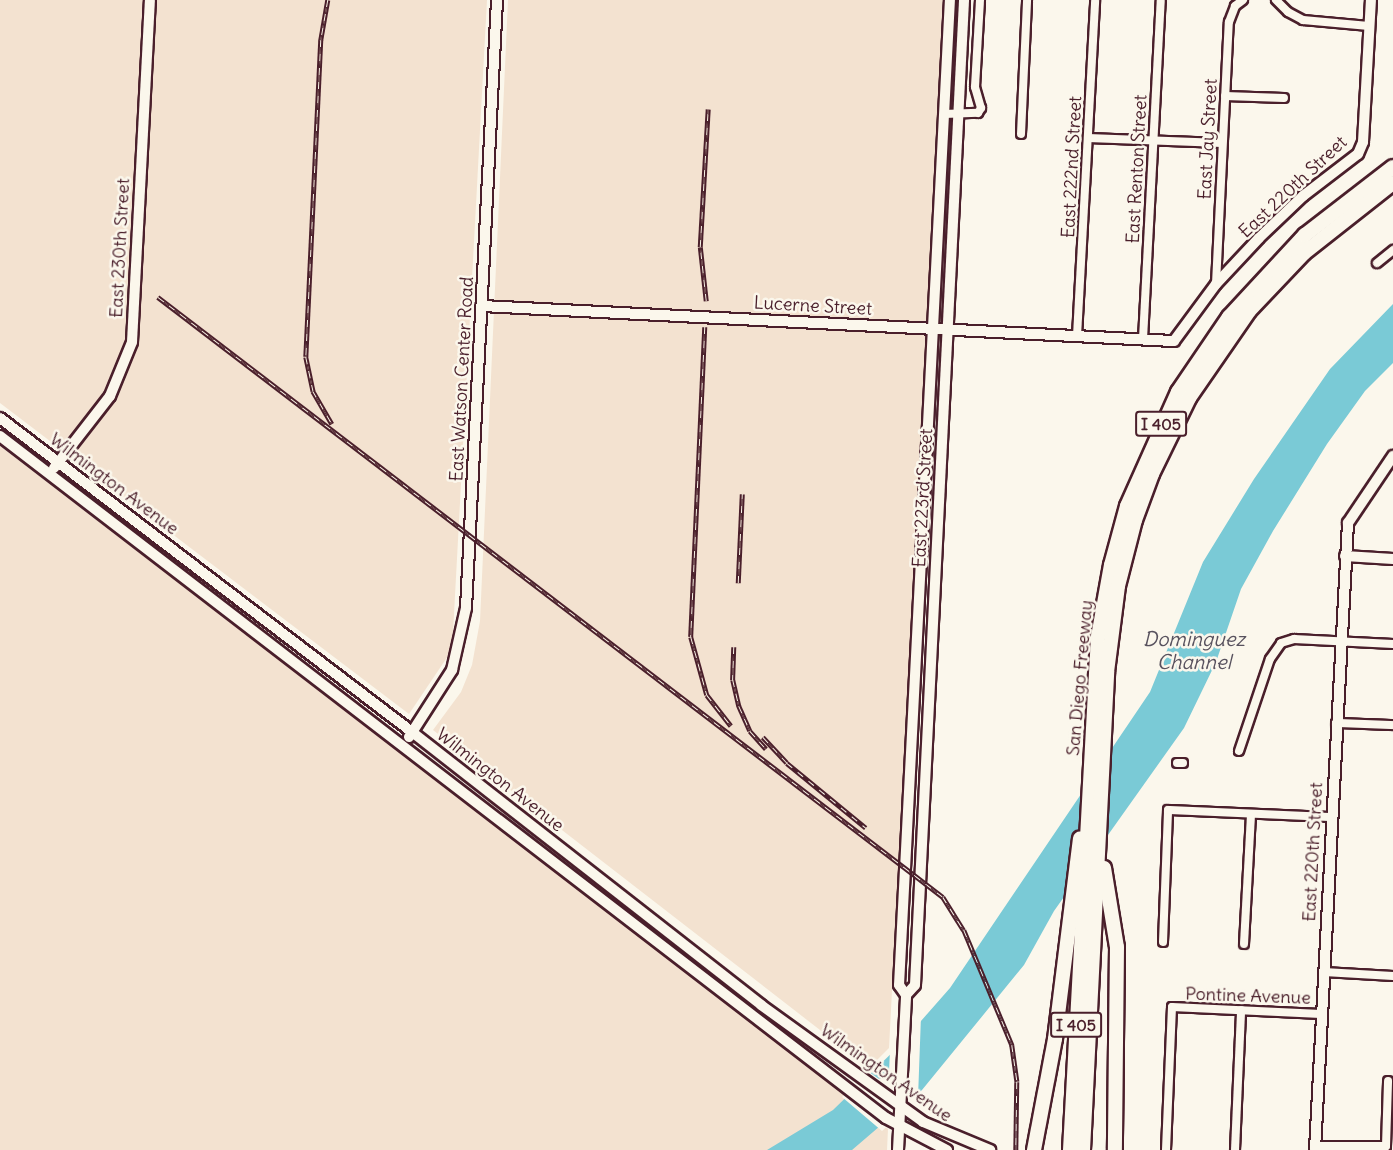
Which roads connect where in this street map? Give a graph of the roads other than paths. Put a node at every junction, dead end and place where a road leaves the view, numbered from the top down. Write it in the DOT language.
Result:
graph roads {
  1 [pos="150,0"];
  2 [pos="497,0"];
  3 [pos="950,0"];
  4 [pos="964,0"];
  5 [pos="980,0"];
  6 [pos="1027,0"];
  7 [pos="1095,0"];
  8 [pos="1161,0"];
  9 [pos="1243,0"];
  10 [pos="1276,0"];
  11 [pos="1371,0"];
  12 [pos="1369,26"];
  13 [pos="1226,96"];
  14 [pos="1284,98"];
  15 [pos="944,114"];
  16 [pos="959,114"];
  17 [pos="1021,134"];
  18 [pos="1088,138"];
  19 [pos="1154,141"];
  20 [pos="1222,143"];
  21 [pos="1393,167"];
  22 [pos="1393,177"];
  23 [pos="1393,183"];
  24 [pos="1393,191"];
  25 [pos="1393,250"];
  26 [pos="1377,263"];
  27 [pos="1216,284"];
  28 [pos="482,306"];
  29 [pos="933,329"];
  30 [pos="948,329"];
  31 [pos="1077,336"];
  32 [pos="1143,339"];
  33 [pos="0,418"];
  34 [pos="0,436"];
  35 [pos="1393,458"];
  36 [pos="58,462"];
  37 [pos="50,474"];
  38 [pos="1345,556"];
  39 [pos="1393,559"];
  40 [pos="1340,641"];
  41 [pos="1393,644"];
  42 [pos="1336,723"];
  43 [pos="1393,725"];
  44 [pos="412,732"];
  45 [pos="1105,741"];
  46 [pos="405,744"];
  47 [pos="1239,751"];
  48 [pos="1089,799"];
  49 [pos="1251,814"];
  50 [pos="1331,817"];
  51 [pos="1104,868"];
  52 [pos="635,906"];
  53 [pos="628,915"];
  54 [pos="1163,942"];
  55 [pos="1244,945"];
  56 [pos="1324,972"];
  57 [pos="1393,976"];
  58 [pos="906,995"];
  59 [pos="1241,1010"];
  60 [pos="1321,1014"];
  61 [pos="1388,1081"];
  62 [pos="900,1105"];
  63 [pos="900,1129"];
  64 [pos="1315,1148"];
  65 [pos="898,1150"];
  66 [pos="947,1150"];
  67 [pos="987,1150"];
  68 [pos="1034,1150"];
  69 [pos="1070,1150"];
  70 [pos="1081,1150"];
  71 [pos="1090,1150"];
  72 [pos="1115,1150"];
  73 [pos="1166,1150"];
  74 [pos="1235,1150"];
  1 -- 36 [label="main road, East 230th Street"];
  2 -- 28 [label="main road, East Watson Center Road"];
  3 -- 15 [label="main road, East 223rd Street"];
  4 -- 16 [label="main road, East 223rd Street"];
  5 -- 16 [label="street"];
  6 -- 17 [label="street"];
  7 -- 18 [label="street, East 222nd Street"];
  8 -- 19 [label="street, East Renton Street"];
  9 -- 13 [label="street, East Jay Street"];
  10 -- 12 [label="street"];
  11 -- 12 [label="main road, East 220th Street"];
  12 -- 27 [label="main road, East 220th Street"];
  13 -- 14 [label="street"];
  13 -- 20 [label="street, East Jay Street"];
  15 -- 16 [label="street"];
  15 -- 29 [label="main road, East 223rd Street"];
  16 -- 30 [label="main road, East 223rd Street"];
  18 -- 19 [label="street"];
  18 -- 31 [label="street, East 222nd Street"];
  19 -- 20 [label="street"];
  19 -- 32 [label="street, East Renton Street"];
  20 -- 27 [label="street, East Jay Street"];
  21 -- 48 [label="highway, San Diego Freeway / I 405"];
  22 -- 45 [label="highway"];
  23 -- 45 [label="highway"];
  24 -- 45 [label="highway, San Diego Freeway / I 405"];
  25 -- 26 [label="street"];
  27 -- 32 [label="main road, East 220th Street"];
  28 -- 29 [label="main road, Lucerne Street"];
  28 -- 44 [label="main road, East Watson Center Road"];
  29 -- 30 [label="main road, Lucerne Street"];
  29 -- 58 [label="main road, East 223rd Street"];
  30 -- 31 [label="main road, Lucerne Street"];
  30 -- 58 [label="main road, East 223rd Street"];
  31 -- 32 [label="main road, Lucerne Street"];
  33 -- 36 [label="main road, Wilmington Avenue"];
  34 -- 37 [label="main road, Wilmington Avenue"];
  35 -- 38 [label="main road, East 220th Street"];
  36 -- 37 [label="main road, East 230th Street"];
  36 -- 44 [label="main road, Wilmington Avenue"];
  37 -- 46 [label="main road, Wilmington Avenue"];
  38 -- 39 [label="main road"];
  38 -- 40 [label="main road, East 220th Street"];
  40 -- 41 [label="street"];
  40 -- 42 [label="main road, East 220th Street"];
  40 -- 47 [label="street"];
  42 -- 43 [label="street"];
  42 -- 50 [label="main road, East 220th Street"];
  44 -- 46 [label="main road, East Watson Center Road"];
  44 -- 52 [label="main road, Wilmington Avenue"];
  45 -- 51 [label="highway, San Diego Freeway / I 405"];
  45 -- 70 [label="highway"];
  46 -- 53 [label="main road, Wilmington Avenue"];
  48 -- 68 [label="highway"];
  48 -- 69 [label="highway, San Diego Freeway / I 405"];
  49 -- 50 [label="street"];
  49 -- 54 [label="street"];
  49 -- 55 [label="street"];
  50 -- 56 [label="main road, East 220th Street"];
  51 -- 71 [label="highway, San Diego Freeway / I 405"];
  51 -- 72 [label="highway"];
  52 -- 53 [label="main road"];
  52 -- 62 [label="main road, Wilmington Avenue"];
  53 -- 63 [label="main road, Wilmington Avenue"];
  56 -- 57 [label="street"];
  56 -- 60 [label="main road, East 220th Street"];
  58 -- 62 [label="main road, East 223rd Street"];
  59 -- 60 [label="street, Pontine Avenue"];
  59 -- 73 [label="street, Pontine Avenue"];
  59 -- 74 [label="street"];
  60 -- 64 [label="main road, East 220th Street"];
  61 -- 64 [label="street"];
  62 -- 63 [label="main road, East 223rd Street"];
  62 -- 67 [label="main road, Wilmington Avenue"];
  63 -- 65 [label="main road"];
  63 -- 66 [label="main road, Wilmington Avenue"];
}
